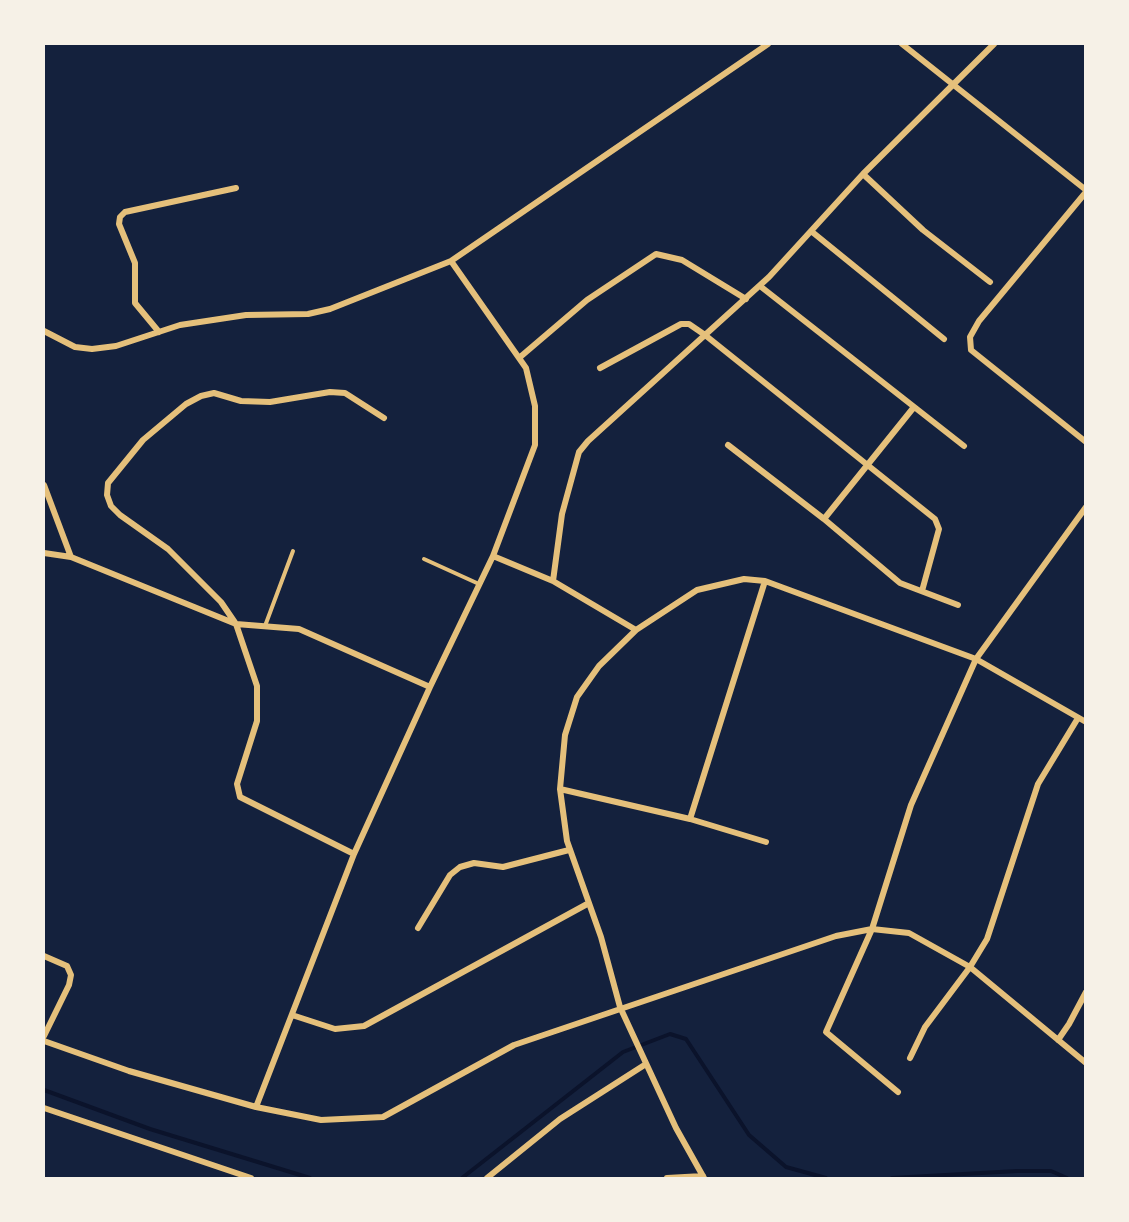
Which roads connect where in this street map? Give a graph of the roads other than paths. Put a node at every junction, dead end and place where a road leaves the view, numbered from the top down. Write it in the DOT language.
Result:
graph roads {
  1 [pos="768,44"];
  2 [pos="902,44"];
  3 [pos="994,44"];
  4 [pos="955,84"];
  5 [pos="863,174"];
  6 [pos="236,188"];
  7 [pos="1086,191"];
  8 [pos="811,231"];
  9 [pos="452,261"];
  10 [pos="990,282"];
  11 [pos="760,286"];
  12 [pos="746,299"];
  13 [pos="44,331"];
  14 [pos="159,332"];
  15 [pos="705,335"];
  16 [pos="944,339"];
  17 [pos="519,358"];
  18 [pos="600,368"];
  19 [pos="914,407"];
  20 [pos="384,418"];
  21 [pos="1086,442"];
  22 [pos="728,445"];
  23 [pos="964,446"];
  24 [pos="869,465"];
  25 [pos="44,485"];
  26 [pos="1086,507"];
  27 [pos="824,519"];
  28 [pos="293,551"];
  29 [pos="44,554"];
  30 [pos="493,556"];
  31 [pos="71,557"];
  32 [pos="424,559"];
  33 [pos="553,581"];
  34 [pos="765,581"];
  35 [pos="480,584"];
  36 [pos="922,591"];
  37 [pos="958,605"];
  38 [pos="236,624"];
  39 [pos="264,627"];
  40 [pos="636,630"];
  41 [pos="976,659"];
  42 [pos="429,687"];
  43 [pos="1078,718"];
  44 [pos="1086,722"];
  45 [pos="560,789"];
  46 [pos="690,819"];
  47 [pos="766,842"];
  48 [pos="569,850"];
  49 [pos="354,854"];
  50 [pos="590,903"];
  51 [pos="418,928"];
  52 [pos="872,929"];
  53 [pos="44,956"];
  54 [pos="970,967"];
  55 [pos="1086,992"];
  56 [pos="620,1007"];
  57 [pos="291,1015"];
  58 [pos="44,1036"];
  59 [pos="1058,1040"];
  60 [pos="44,1041"];
  61 [pos="910,1058"];
  62 [pos="1086,1063"];
  63 [pos="646,1064"];
  64 [pos="898,1092"];
  65 [pos="256,1107"];
  66 [pos="44,1108"];
  67 [pos="703,1177"];
  68 [pos="251,1179"];
  69 [pos="487,1179"];
  70 [pos="667,1179"];
  1 -- 9 [label="street"];
  2 -- 4 [label="street"];
  3 -- 4 [label="street"];
  4 -- 5 [label="street"];
  4 -- 7 [label="street"];
  5 -- 8 [label="street"];
  5 -- 10 [label="street"];
  6 -- 14 [label="street"];
  7 -- 21 [label="street"];
  8 -- 11 [label="street"];
  8 -- 16 [label="street"];
  9 -- 14 [label="street"];
  9 -- 17 [label="street"];
  11 -- 12 [label="street"];
  11 -- 19 [label="street"];
  12 -- 15 [label="street"];
  12 -- 17 [label="street"];
  13 -- 14 [label="street"];
  15 -- 18 [label="street"];
  15 -- 24 [label="street"];
  15 -- 33 [label="street"];
  17 -- 30 [label="street"];
  19 -- 23 [label="street"];
  19 -- 24 [label="street"];
  20 -- 38 [label="street"];
  22 -- 27 [label="street"];
  24 -- 27 [label="street"];
  24 -- 36 [label="street"];
  25 -- 31 [label="street"];
  26 -- 41 [label="street"];
  27 -- 36 [label="street"];
  28 -- 39 [label="lane"];
  29 -- 31 [label="street"];
  30 -- 33 [label="street"];
  30 -- 35 [label="street"];
  31 -- 38 [label="street"];
  32 -- 35 [label="lane"];
  33 -- 40 [label="street"];
  34 -- 40 [label="street"];
  34 -- 41 [label="street"];
  34 -- 46 [label="street"];
  35 -- 42 [label="street"];
  36 -- 37 [label="street"];
  38 -- 39 [label="street"];
  38 -- 49 [label="street"];
  39 -- 42 [label="street"];
  40 -- 45 [label="street"];
  41 -- 43 [label="street"];
  41 -- 52 [label="street"];
  42 -- 49 [label="street"];
  43 -- 44 [label="street"];
  43 -- 54 [label="street"];
  45 -- 46 [label="street"];
  45 -- 48 [label="street"];
  46 -- 47 [label="street"];
  48 -- 50 [label="street"];
  48 -- 51 [label="street"];
  49 -- 57 [label="street"];
  50 -- 56 [label="street"];
  50 -- 57 [label="street"];
  52 -- 54 [label="street"];
  52 -- 56 [label="street"];
  52 -- 64 [label="street"];
  53 -- 58 [label="street"];
  54 -- 59 [label="street"];
  54 -- 61 [label="street"];
  55 -- 59 [label="street"];
  56 -- 63 [label="street"];
  56 -- 65 [label="street"];
  57 -- 65 [label="street"];
  59 -- 62 [label="street"];
  60 -- 65 [label="street"];
  63 -- 67 [label="street"];
  63 -- 69 [label="street"];
  66 -- 68 [label="street"];
  67 -- 70 [label="street"];
}
